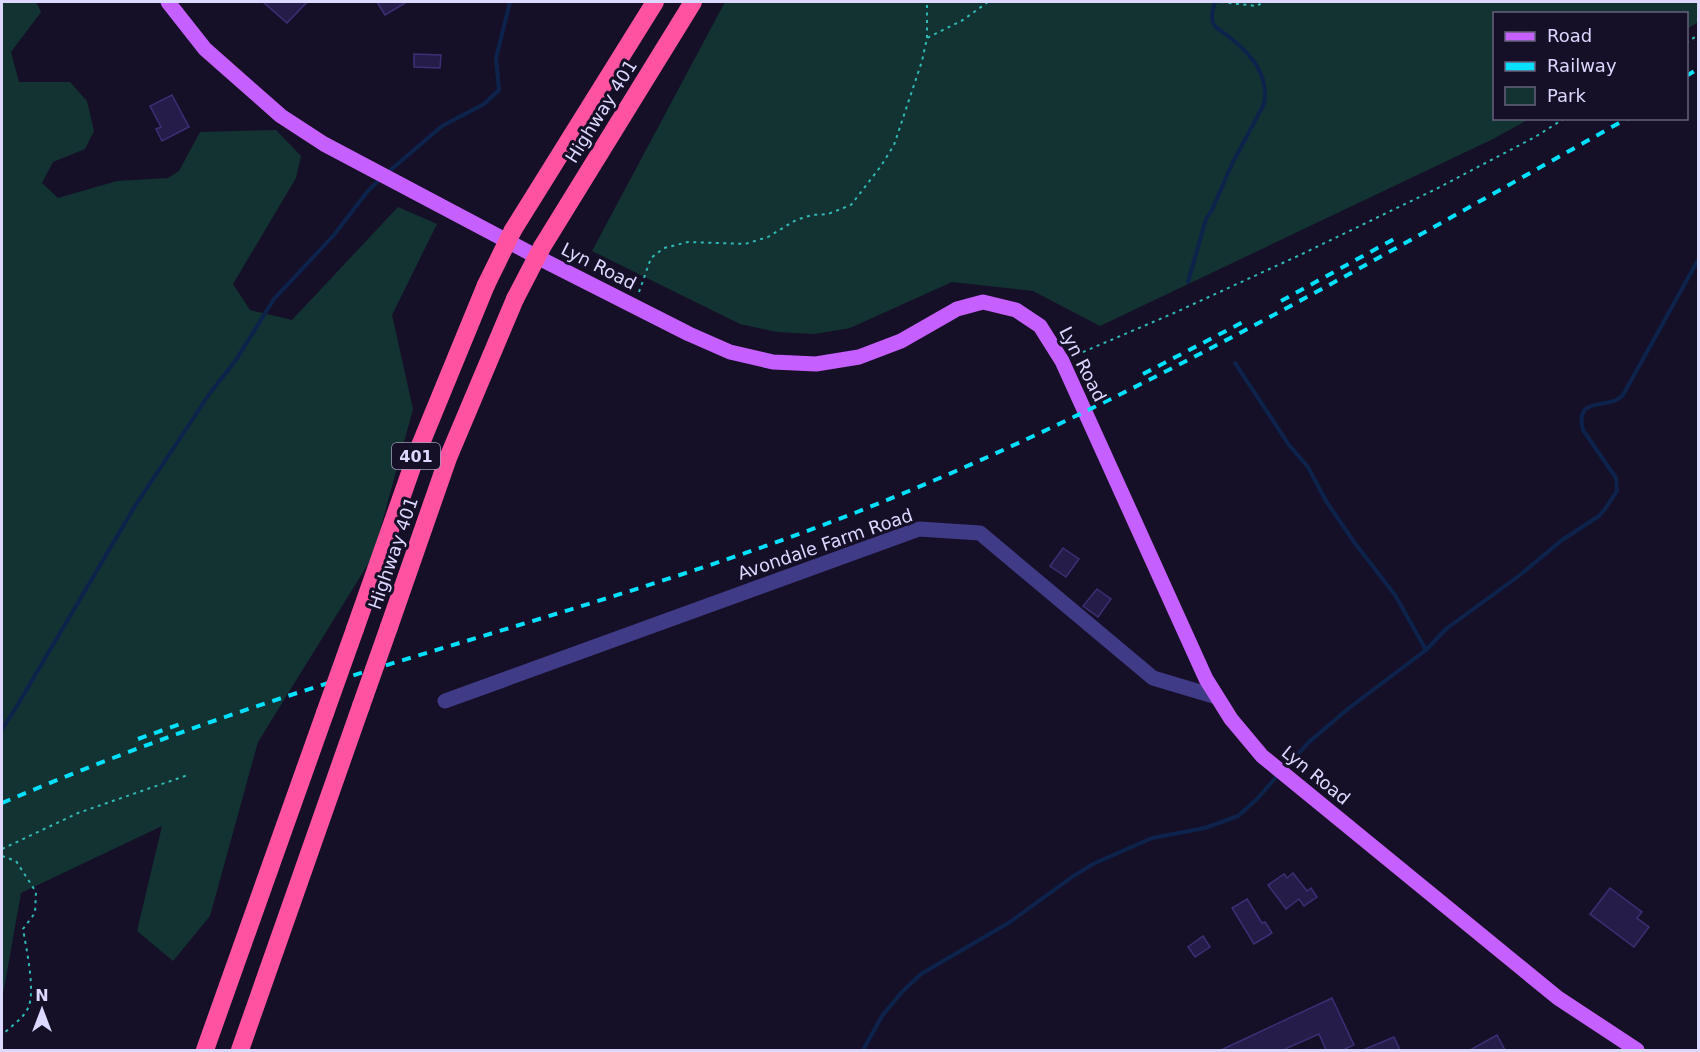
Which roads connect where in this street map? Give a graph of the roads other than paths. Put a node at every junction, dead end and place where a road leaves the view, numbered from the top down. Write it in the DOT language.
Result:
graph roads {
  1 [pos="168,2"];
  2 [pos="655,2"];
  3 [pos="693,2"];
  4 [pos="1217,697"];
  5 [pos="445,701"];
  6 [pos="205,1050"];
  7 [pos="240,1050"];
  8 [pos="1637,1050"];
  1 -- 4 [label="main road, Lyn Road"];
  2 -- 6 [label="highway, Highway 401 / 401, bridge"];
  3 -- 7 [label="highway, Highway 401 / 401, bridge"];
  4 -- 5 [label="street, Avondale Farm Road"];
  4 -- 8 [label="main road, Lyn Road"];
}
